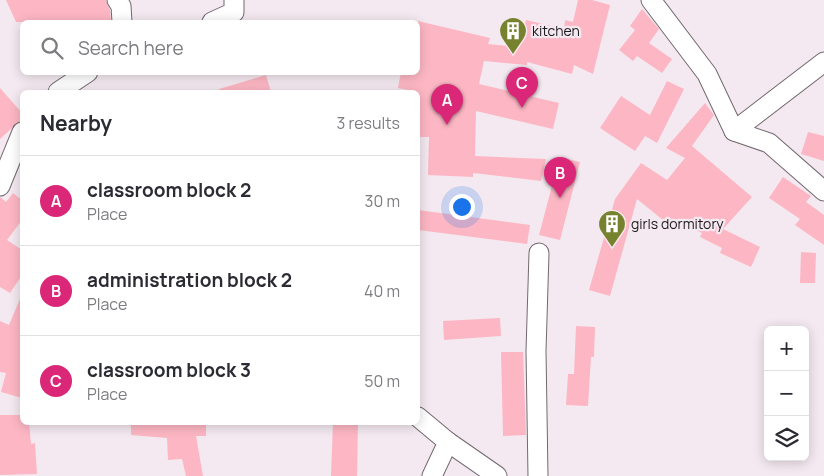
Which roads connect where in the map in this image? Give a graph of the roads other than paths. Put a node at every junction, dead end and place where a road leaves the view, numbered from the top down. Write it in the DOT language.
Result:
graph roads {
  1 [pos="117,0"];
  2 [pos="234,0"];
  3 [pos="651,0"];
  4 [pos="122,20"];
  5 [pos="216,20"];
  6 [pos="824,62"];
  7 [pos="84,75"];
  8 [pos="61,90"];
  9 [pos="734,131"];
  10 [pos="20,137"];
  11 [pos="0,186"];
  12 [pos="824,191"];
  13 [pos="539,253"];
  14 [pos="420,419"];
  15 [pos="448,442"];
  16 [pos="432,476"];
  17 [pos="496,476"];
  18 [pos="538,476"];
  1 -- 4 [label="street"];
  2 -- 5 [label="street"];
  3 -- 9 [label="street"];
  6 -- 9 [label="street"];
  7 -- 8 [label="street"];
  9 -- 12 [label="street"];
  10 -- 11 [label="street"];
  13 -- 18 [label="street"];
  14 -- 15 [label="street"];
  15 -- 16 [label="street"];
  15 -- 17 [label="street"];
}
